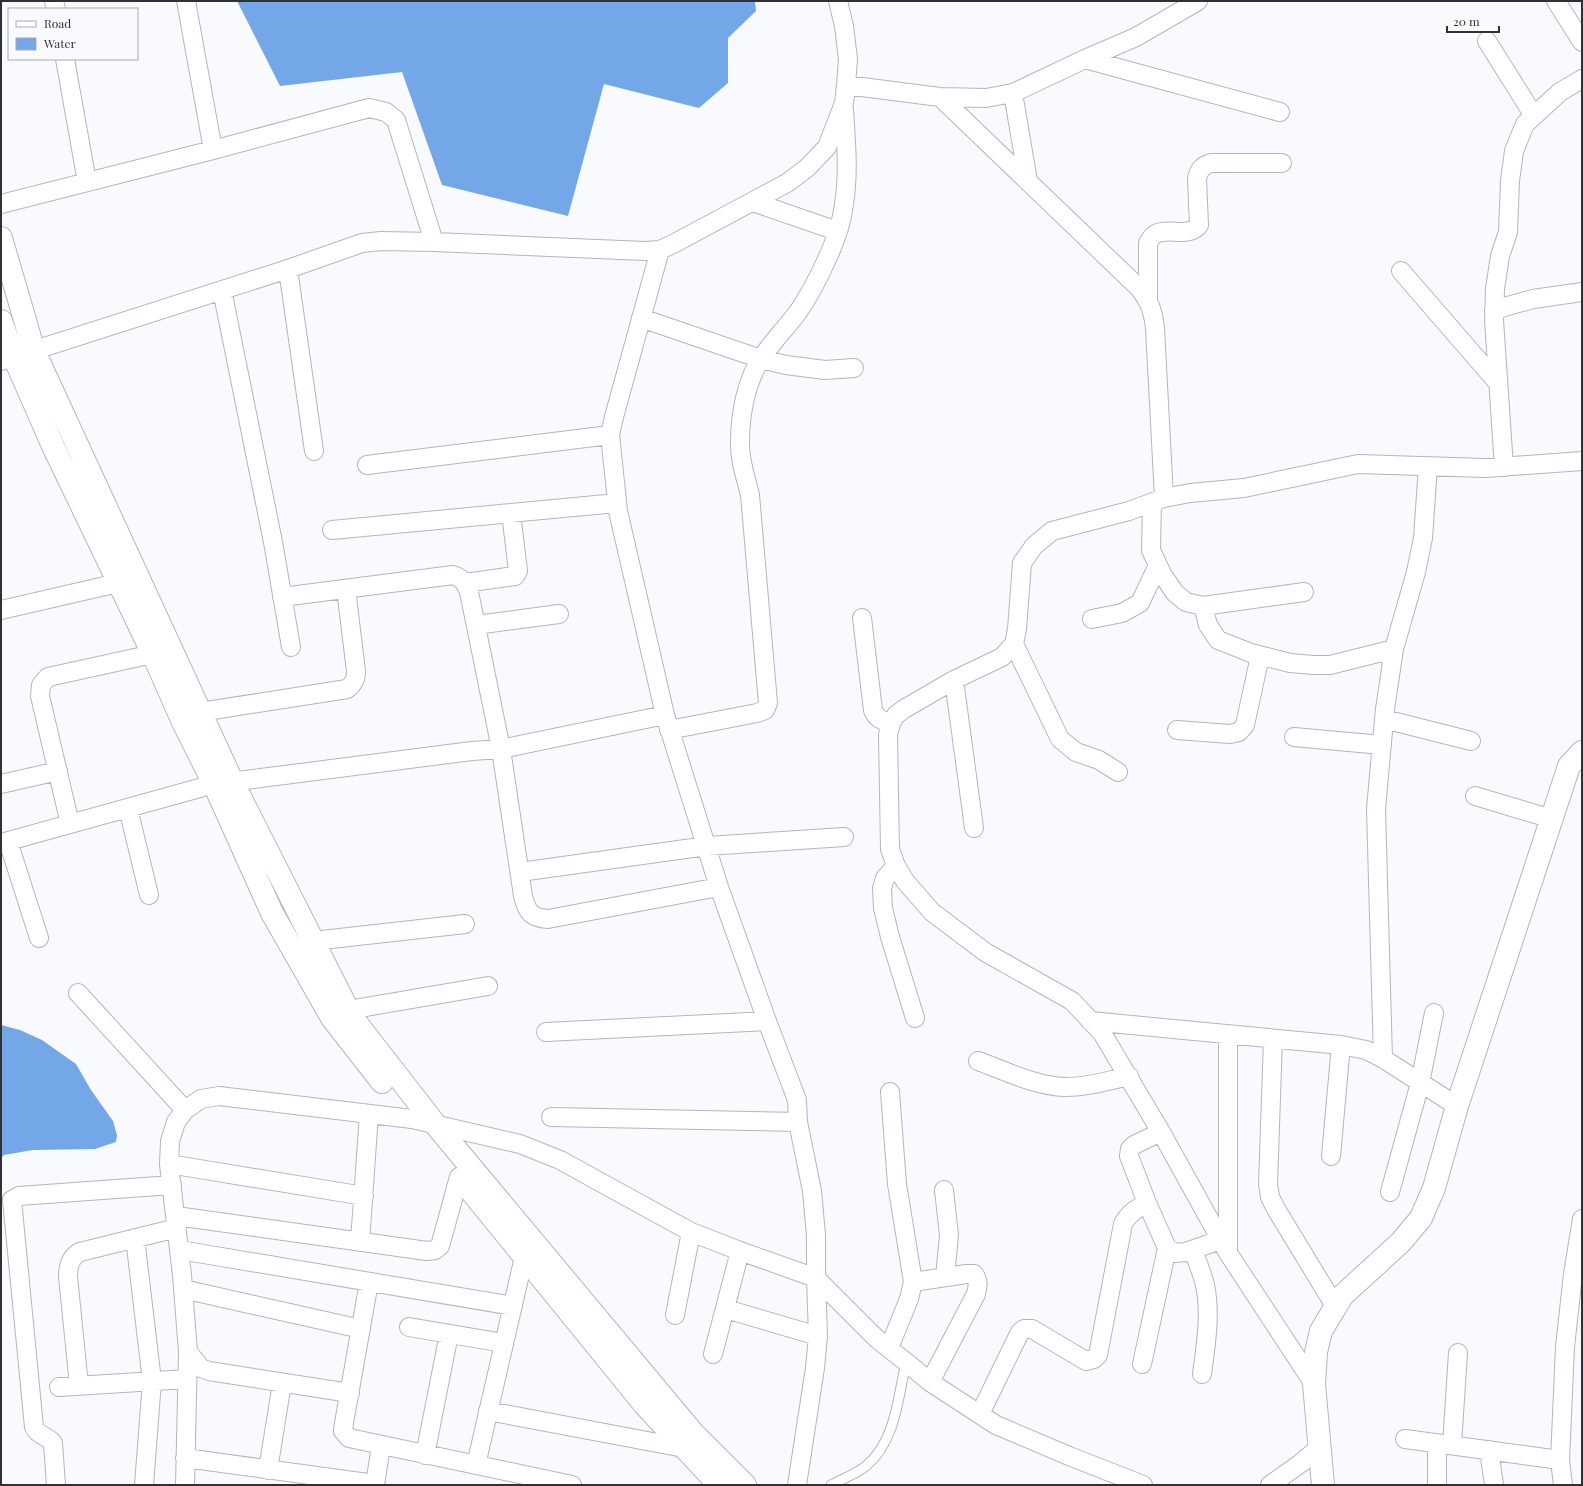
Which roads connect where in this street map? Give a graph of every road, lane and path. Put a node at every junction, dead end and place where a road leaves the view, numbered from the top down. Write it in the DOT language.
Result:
graph roads {
  1 [pos="186,1"];
  2 [pos="838,1"];
  3 [pos="1198,1"];
  4 [pos="1556,1"];
  5 [pos="1487,41"];
  6 [pos="1582,42"];
  7 [pos="1085,59"];
  8 [pos="65,60"];
  9 [pos="1582,80"];
  10 [pos="846,86"];
  11 [pos="1013,94"];
  12 [pos="940,97"];
  13 [pos="844,103"];
  14 [pos="1280,112"];
  15 [pos="1534,116"];
  16 [pos="213,150"];
  17 [pos="1282,163"];
  18 [pos="1028,181"];
  19 [pos="87,182"];
  20 [pos="753,202"];
  21 [pos="1,204"];
  22 [pos="837,231"];
  23 [pos="1,238"];
  24 [pos="434,242"];
  25 [pos="660,250"];
  26 [pos="288,269"];
  27 [pos="1401,271"];
  28 [pos="222,290"];
  29 [pos="1582,292"];
  30 [pos="1148,299"];
  31 [pos="1494,310"];
  32 [pos="641,318"];
  33 [pos="1,321"];
  34 [pos="34,351"];
  35 [pos="7,359"];
  36 [pos="761,359"];
  37 [pos="854,368"];
  38 [pos="1498,383"];
  39 [pos="610,435"];
  40 [pos="314,451"];
  41 [pos="1582,461"];
  42 [pos="367,465"];
  43 [pos="1428,466"];
  44 [pos="1504,467"];
  45 [pos="1158,500"];
  46 [pos="617,503"];
  47 [pos="511,513"];
  48 [pos="332,530"];
  49 [pos="1158,565"];
  50 [pos="118,583"];
  51 [pos="465,583"];
  52 [pos="346,589"];
  53 [pos="1304,592"];
  54 [pos="282,597"];
  55 [pos="1203,606"];
  56 [pos="1,610"];
  57 [pos="559,614"];
  58 [pos="862,618"];
  59 [pos="1092,619"];
  60 [pos="476,625"];
  61 [pos="1014,644"];
  62 [pos="291,647"];
  63 [pos="1394,649"];
  64 [pos="153,654"];
  65 [pos="1260,656"];
  66 [pos="954,680"];
  67 [pos="200,712"];
  68 [pos="1384,719"];
  69 [pos="667,723"];
  70 [pos="891,723"];
  71 [pos="1177,730"];
  72 [pos="1294,737"];
  73 [pos="1471,741"];
  74 [pos="1382,745"];
  75 [pos="501,748"];
  76 [pos="1582,752"];
  77 [pos="58,771"];
  78 [pos="1118,772"];
  79 [pos="223,783"];
  80 [pos="1,784"];
  81 [pos="1475,796"];
  82 [pos="128,808"];
  83 [pos="1552,819"];
  84 [pos="70,824"];
  85 [pos="974,828"];
  86 [pos="844,837"];
  87 [pos="4,842"];
  88 [pos="707,846"];
  89 [pos="896,866"];
  90 [pos="520,872"];
  91 [pos="719,887"];
  92 [pos="149,895"];
  93 [pos="465,924"];
  94 [pos="39,938"];
  95 [pos="313,941"];
  96 [pos="488,986"];
  97 [pos="78,993"];
  98 [pos="348,1010"];
  99 [pos="1434,1013"];
  100 [pos="915,1018"];
  101 [pos="767,1021"];
  102 [pos="1090,1021"];
  103 [pos="546,1032"];
  104 [pos="1228,1035"];
  105 [pos="1273,1039"];
  106 [pos="1341,1045"];
  107 [pos="1382,1058"];
  108 [pos="978,1061"];
  109 [pos="1129,1076"];
  110 [pos="1420,1083"];
  111 [pos="890,1092"];
  112 [pos="1456,1106"];
  113 [pos="185,1110"];
  114 [pos="370,1114"];
  115 [pos="550,1117"];
  116 [pos="412,1119"];
  117 [pos="798,1122"];
  118 [pos="435,1124"];
  119 [pos="1161,1132"];
  120 [pos="1331,1156"];
  121 [pos="169,1164"];
  122 [pos="459,1177"];
  123 [pos="172,1185"];
  124 [pos="944,1190"];
  125 [pos="1390,1192"];
  126 [pos="364,1196"];
  127 [pos="1147,1203"];
  128 [pos="1582,1219"];
  129 [pos="177,1222"];
  130 [pos="691,1232"];
  131 [pos="135,1238"];
  132 [pos="360,1242"];
  133 [pos="1224,1246"];
  134 [pos="1167,1248"];
  135 [pos="180,1250"];
  136 [pos="1193,1250"];
  137 [pos="740,1251"];
  138 [pos="524,1257"];
  139 [pos="945,1277"];
  140 [pos="816,1278"];
  141 [pos="369,1282"];
  142 [pos="913,1282"];
  143 [pos="183,1290"];
  144 [pos="513,1306"];
  145 [pos="1334,1306"];
  146 [pos="726,1309"];
  147 [pos="675,1315"];
  148 [pos="409,1327"];
  149 [pos="361,1329"];
  150 [pos="449,1334"];
  151 [pos="818,1336"];
  152 [pos="504,1343"];
  153 [pos="889,1348"];
  154 [pos="188,1352"];
  155 [pos="1458,1353"];
  156 [pos="713,1354"];
  157 [pos="906,1362"];
  158 [pos="1142,1364"];
  159 [pos="1202,1374"];
  160 [pos="187,1379"];
  161 [pos="152,1381"];
  162 [pos="930,1382"];
  163 [pos="282,1383"];
  164 [pos="1314,1384"];
  165 [pos="79,1385"];
  166 [pos="59,1387"];
  167 [pos="350,1393"];
  168 [pos="488,1411"];
  169 [pos="980,1414"];
  170 [pos="1404,1439"];
  171 [pos="1445,1444"];
  172 [pos="381,1445"];
  173 [pos="1320,1447"];
  174 [pos="684,1448"];
  175 [pos="1489,1450"];
  176 [pos="425,1455"];
  177 [pos="185,1458"];
  178 [pos="1560,1460"];
  179 [pos="476,1465"];
  180 [pos="268,1470"];
  181 [pos="56,1485"];
  182 [pos="144,1485"];
  183 [pos="184,1485"];
  184 [pos="375,1485"];
  185 [pos="572,1485"];
  186 [pos="719,1485"];
  187 [pos="745,1485"];
  188 [pos="797,1485"];
  189 [pos="831,1485"];
  190 [pos="1143,1485"];
  191 [pos="1270,1485"];
  192 [pos="1323,1485"];
  193 [pos="1437,1485"];
  194 [pos="1494,1485"];
  195 [pos="1563,1485"];
  1 -- 16 [label="street"];
  2 -- 10 [label="street"];
  3 -- 7 [label="street"];
  4 -- 6 [label="street"];
  5 -- 15 [label="street"];
  7 -- 11 [label="street"];
  7 -- 14 [label="street"];
  8 -- 19 [label="street"];
  9 -- 15 [label="street"];
  10 -- 12 [label="street"];
  10 -- 13 [label="street"];
  11 -- 12 [label="street"];
  11 -- 18 [label="street"];
  12 -- 18 [label="street"];
  13 -- 20 [label="street"];
  13 -- 22 [label="street"];
  15 -- 31 [label="street"];
  16 -- 19 [label="street"];
  16 -- 24 [label="street"];
  17 -- 30 [label="street"];
  18 -- 30 [label="street"];
  19 -- 21 [label="street"];
  20 -- 22 [label="street"];
  20 -- 25 [label="street"];
  22 -- 36 [label="street"];
  23 -- 34 [label="main road"];
  24 -- 25 [label="street"];
  24 -- 26 [label="street"];
  25 -- 32 [label="street"];
  26 -- 28 [label="street"];
  26 -- 40 [label="street"];
  27 -- 38 [label="street"];
  28 -- 34 [label="street"];
  28 -- 54 [label="street"];
  29 -- 31 [label="street"];
  30 -- 45 [label="street"];
  31 -- 38 [label="street"];
  32 -- 36 [label="street"];
  32 -- 39 [label="street"];
  33 -- 35 [label="main road"];
  34 -- 35 [label="street"];
  34 -- 67 [label="main road"];
  35 -- 50 [label="main road"];
  36 -- 37 [label="street"];
  36 -- 69 [label="street"];
  38 -- 44 [label="street"];
  39 -- 42 [label="street"];
  39 -- 46 [label="street"];
  41 -- 44 [label="street"];
  43 -- 44 [label="street"];
  43 -- 45 [label="street"];
  43 -- 63 [label="street"];
  45 -- 49 [label="street"];
  45 -- 61 [label="street"];
  46 -- 47 [label="street"];
  46 -- 69 [label="street"];
  47 -- 48 [label="street"];
  47 -- 51 [label="street"];
  49 -- 55 [label="street"];
  49 -- 59 [label="street"];
  50 -- 56 [label="street"];
  50 -- 64 [label="main road"];
  51 -- 52 [label="street"];
  51 -- 60 [label="street"];
  52 -- 54 [label="street"];
  52 -- 67 [label="street"];
  53 -- 55 [label="street"];
  54 -- 62 [label="street"];
  55 -- 65 [label="street"];
  57 -- 60 [label="street"];
  58 -- 70 [label="street"];
  60 -- 75 [label="street"];
  61 -- 66 [label="street"];
  61 -- 78 [label="street"];
  63 -- 65 [label="street"];
  63 -- 68 [label="street"];
  64 -- 77 [label="street"];
  64 -- 79 [label="main road"];
  65 -- 71 [label="street"];
  66 -- 70 [label="street"];
  66 -- 85 [label="street"];
  67 -- 79 [label="main road"];
  68 -- 73 [label="street"];
  68 -- 74 [label="street"];
  69 -- 75 [label="street"];
  69 -- 88 [label="street"];
  70 -- 89 [label="street"];
  72 -- 74 [label="street"];
  74 -- 107 [label="street"];
  75 -- 79 [label="street"];
  75 -- 90 [label="street"];
  76 -- 83 [label="main road"];
  77 -- 80 [label="street"];
  77 -- 84 [label="street"];
  79 -- 82 [label="street"];
  79 -- 95 [label="main road"];
  79 -- 116 [label="main road"];
  81 -- 83 [label="street"];
  82 -- 84 [label="street"];
  82 -- 92 [label="street"];
  83 -- 112 [label="main road"];
  84 -- 87 [label="street"];
  86 -- 88 [label="street"];
  87 -- 94 [label="street"];
  88 -- 90 [label="street"];
  88 -- 91 [label="street"];
  89 -- 100 [label="street"];
  89 -- 102 [label="street"];
  90 -- 91 [label="street"];
  91 -- 101 [label="street"];
  93 -- 95 [label="street"];
  95 -- 98 [label="main road"];
  96 -- 98 [label="street"];
  97 -- 113 [label="street"];
  98 -- 118 [label="main road"];
  99 -- 110 [label="street"];
  101 -- 103 [label="street"];
  101 -- 117 [label="street"];
  102 -- 104 [label="street"];
  102 -- 109 [label="street"];
  104 -- 105 [label="street"];
  104 -- 133 [label="street"];
  105 -- 106 [label="street"];
  105 -- 145 [label="street"];
  106 -- 107 [label="street"];
  106 -- 120 [label="street"];
  107 -- 110 [label="street"];
  108 -- 109 [label="street"];
  109 -- 119 [label="street"];
  110 -- 112 [label="street"];
  110 -- 125 [label="street"];
  111 -- 142 [label="street"];
  112 -- 145 [label="main road"];
  113 -- 114 [label="street"];
  113 -- 121 [label="street"];
  114 -- 116 [label="street"];
  114 -- 126 [label="street"];
  115 -- 117 [label="street"];
  116 -- 118 [label="street"];
  116 -- 122 [label="main road"];
  117 -- 140 [label="street"];
  118 -- 130 [label="street"];
  118 -- 187 [label="main road"];
  119 -- 127 [label="street"];
  119 -- 133 [label="street"];
  121 -- 123 [label="street"];
  121 -- 126 [label="street"];
  122 -- 132 [label="street"];
  122 -- 138 [label="main road"];
  123 -- 129 [label="street"];
  123 -- 181 [label="street"];
  124 -- 139 [label="street"];
  126 -- 132 [label="street"];
  127 -- 134 [label="street"];
  127 -- 169 [label="street"];
  128 -- 178 [label="street"];
  129 -- 131 [label="street"];
  129 -- 132 [label="street"];
  129 -- 135 [label="street"];
  130 -- 137 [label="street"];
  130 -- 147 [label="street"];
  131 -- 161 [label="street"];
  131 -- 165 [label="street"];
  133 -- 136 [label="street"];
  133 -- 164 [label="street"];
  134 -- 136 [label="street"];
  134 -- 158 [label="street"];
  135 -- 141 [label="street"];
  135 -- 143 [label="street"];
  136 -- 159 [label="street"];
  137 -- 140 [label="street"];
  137 -- 146 [label="street"];
  138 -- 144 [label="street"];
  138 -- 174 [label="main road"];
  139 -- 142 [label="street"];
  139 -- 162 [label="street"];
  140 -- 151 [label="street"];
  140 -- 153 [label="street"];
  141 -- 144 [label="street"];
  141 -- 149 [label="street"];
  142 -- 153 [label="street"];
  143 -- 149 [label="street"];
  143 -- 154 [label="street"];
  144 -- 152 [label="street"];
  145 -- 164 [label="main road"];
  146 -- 151 [label="street"];
  146 -- 156 [label="street"];
  148 -- 150 [label="street"];
  149 -- 167 [label="street"];
  150 -- 152 [label="street"];
  150 -- 176 [label="street"];
  151 -- 188 [label="street"];
  152 -- 168 [label="street"];
  153 -- 157 [label="street"];
  154 -- 160 [label="street"];
  154 -- 163 [label="street"];
  155 -- 171 [label="street"];
  157 -- 162 [label="street"];
  157 -- 189 [label="lane"];
  160 -- 161 [label="street"];
  160 -- 177 [label="street"];
  161 -- 165 [label="street"];
  161 -- 182 [label="street"];
  162 -- 169 [label="street"];
  163 -- 167 [label="street"];
  163 -- 180 [label="street"];
  164 -- 173 [label="main road"];
  165 -- 166 [label="street"];
  167 -- 172 [label="street"];
  168 -- 174 [label="street"];
  168 -- 179 [label="street"];
  169 -- 190 [label="street"];
  170 -- 171 [label="street"];
  171 -- 175 [label="street"];
  171 -- 193 [label="street"];
  172 -- 176 [label="street"];
  172 -- 184 [label="street"];
  173 -- 191 [label="street"];
  173 -- 192 [label="main road"];
  174 -- 186 [label="main road"];
  175 -- 178 [label="street"];
  175 -- 194 [label="street"];
  176 -- 179 [label="street"];
  177 -- 180 [label="street"];
  177 -- 183 [label="street"];
  178 -- 195 [label="street"];
  179 -- 185 [label="street"];
  180 -- 184 [label="street"];
}
